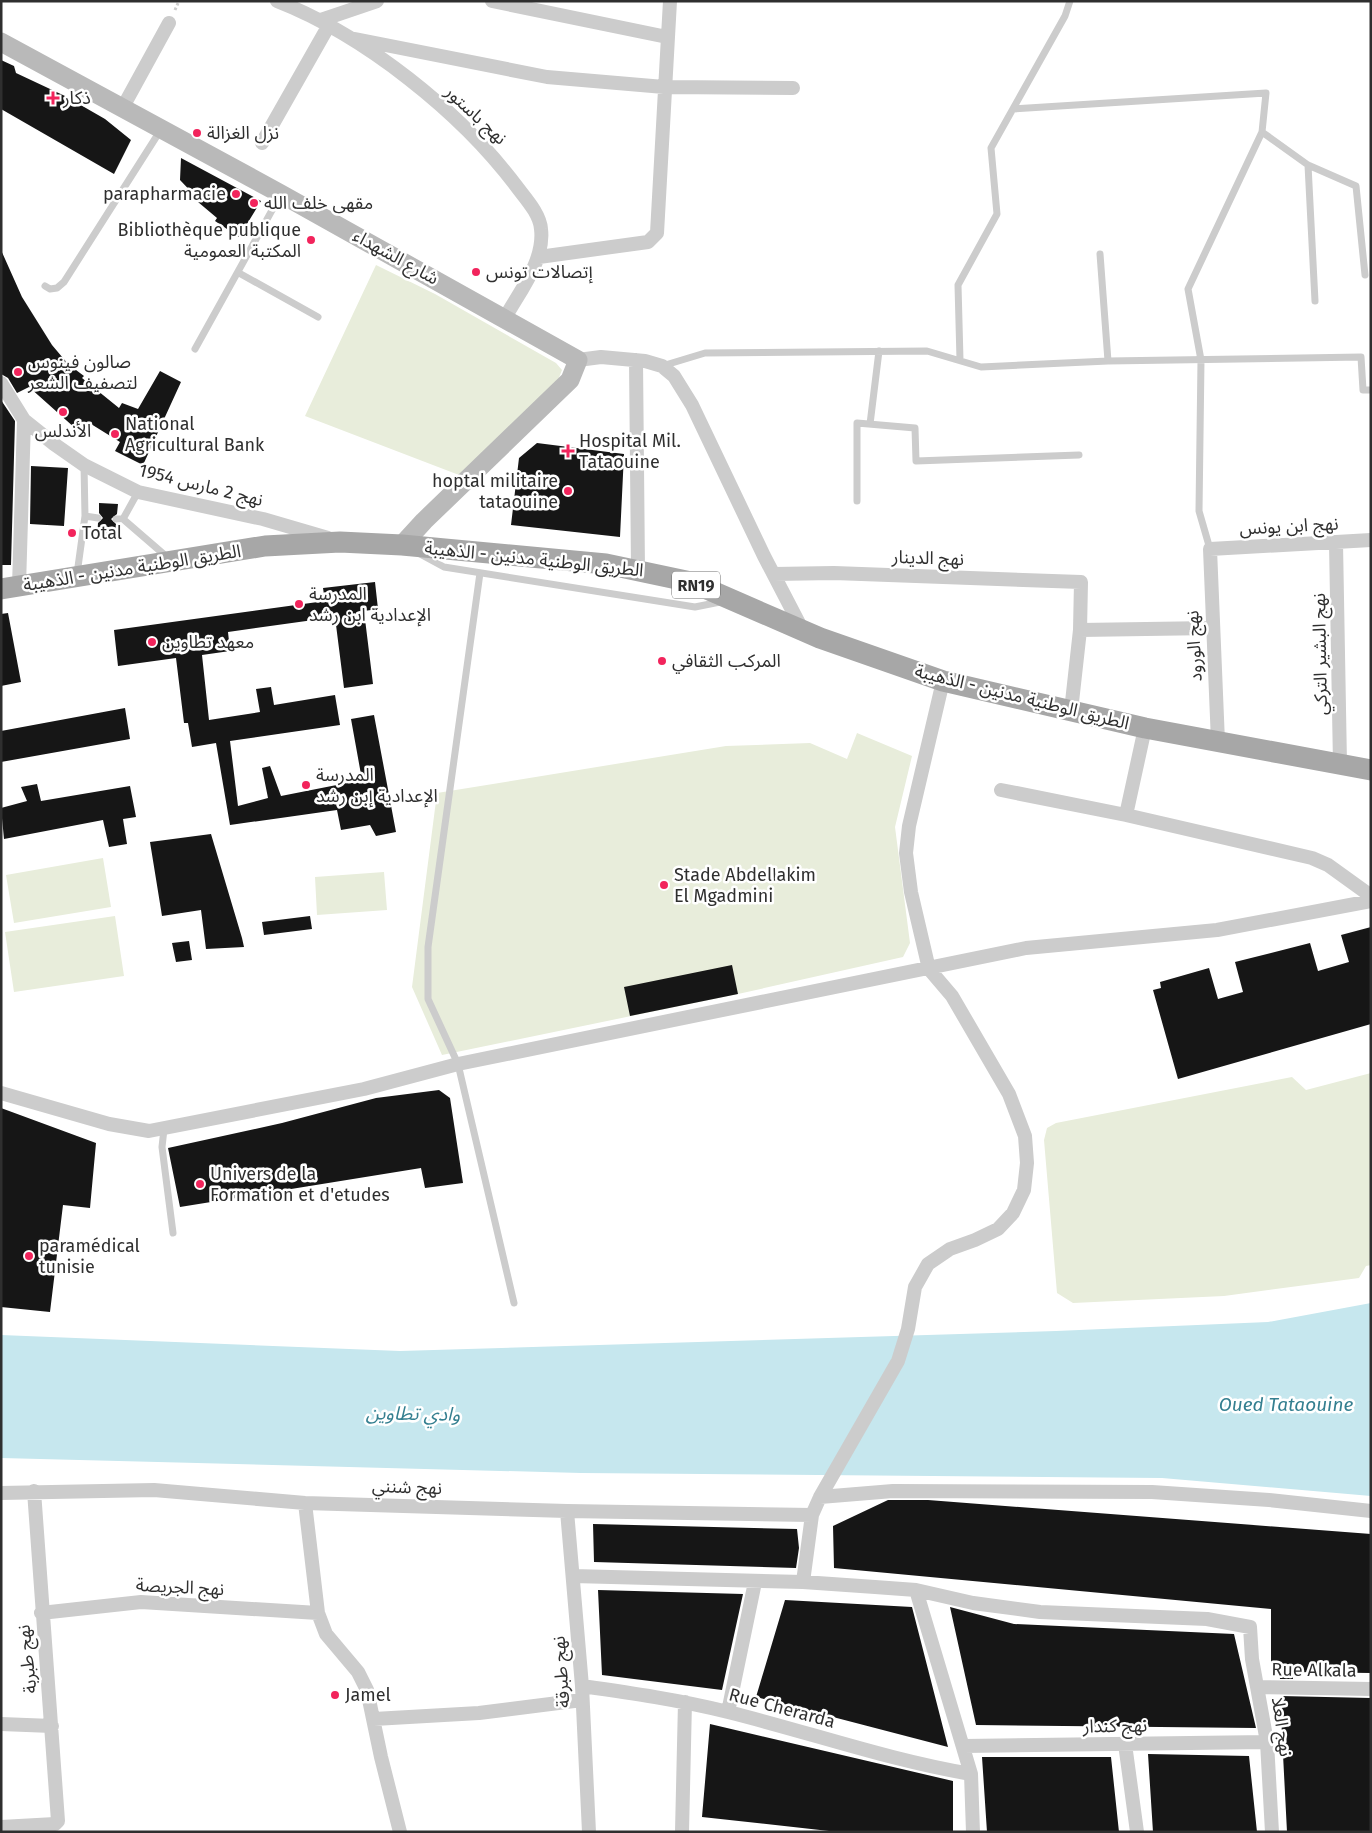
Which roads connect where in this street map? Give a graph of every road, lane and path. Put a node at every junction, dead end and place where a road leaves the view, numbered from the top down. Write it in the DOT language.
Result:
graph roads {
  1 [pos="277,1"];
  2 [pos="377,1"];
  3 [pos="492,1"];
  4 [pos="670,1"];
  5 [pos="1070,1"];
  6 [pos="295,5"];
  7 [pos="325,22"];
  8 [pos="169,23"];
  9 [pos="667,37"];
  10 [pos="352,38"];
  11 [pos="1,42"];
  12 [pos="664,87"];
  13 [pos="792,88"];
  14 [pos="123,107"];
  15 [pos="1013,109"];
  16 [pos="162,128"];
  17 [pos="1262,132"];
  18 [pos="262,143"];
  19 [pos="1308,165"];
  20 [pos="282,194"];
  21 [pos="1100,254"];
  22 [pos="539,257"];
  23 [pos="240,273"];
  24 [pos="1365,275"];
  25 [pos="45,286"];
  26 [pos="1315,302"];
  27 [pos="318,317"];
  28 [pos="505,318"];
  29 [pos="196,349"];
  30 [pos="879,351"];
  31 [pos="578,360"];
  32 [pos="636,360"];
  33 [pos="960,360"];
  34 [pos="1108,360"];
  35 [pos="1201,360"];
  36 [pos="662,366"];
  37 [pos="1,383"];
  38 [pos="1371,390"];
  39 [pos="24,420"];
  40 [pos="870,424"];
  41 [pos="1079,455"];
  42 [pos="84,465"];
  43 [pos="138,492"];
  44 [pos="857,501"];
  45 [pos="85,516"];
  46 [pos="98,518"];
  47 [pos="1371,540"];
  48 [pos="340,542"];
  49 [pos="1336,543"];
  50 [pos="402,545"];
  51 [pos="1210,549"];
  52 [pos="172,561"];
  53 [pos="638,570"];
  54 [pos="480,573"];
  55 [pos="774,574"];
  56 [pos="77,576"];
  57 [pos="10,587"];
  58 [pos="732,599"];
  59 [pos="1212,628"];
  60 [pos="803,630"];
  61 [pos="1080,630"];
  62 [pos="942,681"];
  63 [pos="1071,711"];
  64 [pos="1145,728"];
  65 [pos="1218,742"];
  66 [pos="1340,764"];
  67 [pos="1371,770"];
  68 [pos="1001,790"];
  69 [pos="1126,815"];
  70 [pos="1371,896"];
  71 [pos="1371,901"];
  72 [pos="929,969"];
  73 [pos="458,1064"];
  74 [pos="1,1093"];
  75 [pos="164,1129"];
  76 [pos="173,1234"];
  77 [pos="514,1303"];
  78 [pos="34,1491"];
  79 [pos="1,1493"];
  80 [pos="820,1497"];
  81 [pos="305,1503"];
  82 [pos="567,1511"];
  83 [pos="1371,1511"];
  84 [pos="812,1515"];
  85 [pos="573,1576"];
  86 [pos="755,1582"];
  87 [pos="803,1582"];
  88 [pos="916,1590"];
  89 [pos="41,1613"];
  90 [pos="318,1613"];
  91 [pos="1258,1687"];
  92 [pos="1371,1689"];
  93 [pos="582,1693"];
  94 [pos="685,1702"];
  95 [pos="728,1712"];
  96 [pos="374,1719"];
  97 [pos="1,1724"];
  98 [pos="52,1726"];
  99 [pos="1267,1742"];
  100 [pos="1125,1744"];
  101 [pos="964,1746"];
  102 [pos="971,1774"];
  103 [pos="1,1827"];
  104 [pos="23,1829"];
  105 [pos="400,1832"];
  106 [pos="589,1832"];
  107 [pos="682,1832"];
  108 [pos="973,1832"];
  109 [pos="1136,1832"];
  110 [pos="1272,1832"];
  1 -- 6 [label="street, نهج باستور"];
  2 -- 7 [label="street"];
  3 -- 9 [label="street"];
  4 -- 9 [label="street"];
  5 -- 15 [label="lane"];
  6 -- 7 [label="street, نهج باستور"];
  7 -- 10 [label="street, نهج باستور"];
  7 -- 18 [label="street"];
  8 -- 14 [label="street"];
  9 -- 12 [label="street"];
  10 -- 12 [label="street"];
  10 -- 22 [label="street, نهج باستور"];
  11 -- 14 [label="main road, شارع الشهداء"];
  12 -- 13 [label="street"];
  12 -- 22 [label="street"];
  14 -- 16 [label="main road, شارع الشهداء"];
  15 -- 17 [label="lane"];
  15 -- 33 [label="lane"];
  16 -- 20 [label="main road, شارع الشهداء"];
  16 -- 25 [label="lane"];
  17 -- 19 [label="lane"];
  17 -- 35 [label="lane"];
  19 -- 24 [label="lane"];
  19 -- 26 [label="lane"];
  20 -- 23 [label="lane"];
  20 -- 28 [label="main road, شارع الشهداء"];
  21 -- 34 [label="lane"];
  22 -- 28 [label="street, نهج باستور"];
  23 -- 27 [label="lane"];
  23 -- 29 [label="lane"];
  28 -- 31 [label="main road, شارع الشهداء"];
  30 -- 33 [label="lane"];
  30 -- 36 [label="lane"];
  30 -- 40 [label="lane"];
  31 -- 32 [label="street"];
  31 -- 50 [label="main road"];
  32 -- 36 [label="street"];
  32 -- 53 [label="street"];
  33 -- 34 [label="lane"];
  34 -- 35 [label="lane"];
  35 -- 38 [label="lane"];
  35 -- 51 [label="lane"];
  36 -- 55 [label="street"];
  37 -- 39 [label="street, نهج 2 مارس 1954"];
  39 -- 42 [label="street, نهج 2 مارس 1954"];
  39 -- 57 [label="street"];
  40 -- 41 [label="lane"];
  40 -- 44 [label="lane"];
  42 -- 43 [label="street, نهج 2 مارس 1954"];
  42 -- 45 [label="lane"];
  43 -- 48 [label="street, نهج 2 مارس 1954"];
  43 -- 52 [label="lane"];
  45 -- 46 [label="lane"];
  45 -- 56 [label="lane"];
  47 -- 49 [label="street, نهج ابن يونس"];
  48 -- 50 [label="main road, الطريق الوطنية مدنين - الذهيبة / RN19"];
  48 -- 52 [label="main road, الطريق الوطنية مدنين - الذهيبة / RN19"];
  49 -- 51 [label="street, نهج ابن يونس"];
  49 -- 66 [label="street, نهج البشير التركي"];
  50 -- 53 [label="main road, الطريق الوطنية مدنين - الذهيبة / RN19"];
  50 -- 54 [label="lane"];
  51 -- 59 [label="street, نهج الورود"];
  52 -- 56 [label="main road, الطريق الوطنية مدنين - الذهيبة / RN19"];
  53 -- 58 [label="main road, الطريق الوطنية مدنين - الذهيبة / RN19"];
  54 -- 58 [label="lane"];
  54 -- 73 [label="lane"];
  55 -- 60 [label="street"];
  55 -- 61 [label="street, نهج الدينار"];
  56 -- 57 [label="main road, الطريق الوطنية مدنين - الذهيبة / RN19"];
  58 -- 60 [label="main road, الطريق الوطنية مدنين - الذهيبة / RN19"];
  59 -- 61 [label="street"];
  59 -- 65 [label="street, نهج الورود"];
  60 -- 62 [label="main road, الطريق الوطنية مدنين - الذهيبة / RN19"];
  61 -- 63 [label="street"];
  62 -- 63 [label="main road, الطريق الوطنية مدنين - الذهيبة / RN19"];
  62 -- 72 [label="street"];
  63 -- 64 [label="main road, الطريق الوطنية مدنين - الذهيبة / RN19"];
  64 -- 65 [label="main road, الطريق الوطنية مدنين - الذهيبة / RN19"];
  64 -- 69 [label="street"];
  65 -- 66 [label="main road, الطريق الوطنية مدنين - الذهيبة / RN19"];
  66 -- 67 [label="main road, الطريق الوطنية مدنين - الذهيبة / RN19"];
  68 -- 69 [label="street"];
  69 -- 70 [label="street"];
  71 -- 72 [label="street"];
  72 -- 73 [label="street"];
  72 -- 80 [label="street"];
  73 -- 75 [label="street"];
  73 -- 77 [label="lane"];
  74 -- 75 [label="street"];
  75 -- 76 [label="lane"];
  78 -- 79 [label="street, نهج شنني"];
  78 -- 81 [label="street, نهج شنني"];
  78 -- 89 [label="street, نهج طبربة"];
  80 -- 83 [label="street"];
  80 -- 84 [label="street"];
  81 -- 82 [label="street, نهج شنني"];
  81 -- 90 [label="street"];
  82 -- 84 [label="street, نهج شنني"];
  82 -- 85 [label="street, نهج طبرقة"];
  84 -- 87 [label="street"];
  85 -- 86 [label="street"];
  85 -- 93 [label="street, نهج طبرقة"];
  86 -- 87 [label="street"];
  86 -- 95 [label="street"];
  87 -- 88 [label="street"];
  88 -- 91 [label="street, نهج العلا"];
  88 -- 101 [label="street"];
  89 -- 90 [label="street, نهج الجريصة"];
  89 -- 98 [label="street, نهج طبربة"];
  90 -- 96 [label="street"];
  91 -- 92 [label="street, Rue Alkala"];
  91 -- 99 [label="street, نهج العلا"];
  93 -- 94 [label="street, Rue Cherarda"];
  93 -- 96 [label="street, Rue Cherarda"];
  93 -- 106 [label="street, نهج طبرقة"];
  94 -- 95 [label="street, Rue Cherarda"];
  94 -- 107 [label="street"];
  95 -- 102 [label="street, Rue Cherarda"];
  96 -- 105 [label="street"];
  97 -- 98 [label="street"];
  98 -- 104 [label="street, نهج طبربة"];
  99 -- 100 [label="street, نهج كندار"];
  99 -- 110 [label="street, نهج العلا"];
  100 -- 101 [label="street, نهج كندار"];
  100 -- 109 [label="street"];
  101 -- 102 [label="street"];
  102 -- 108 [label="street"];
  103 -- 104 [label="street"];
}
